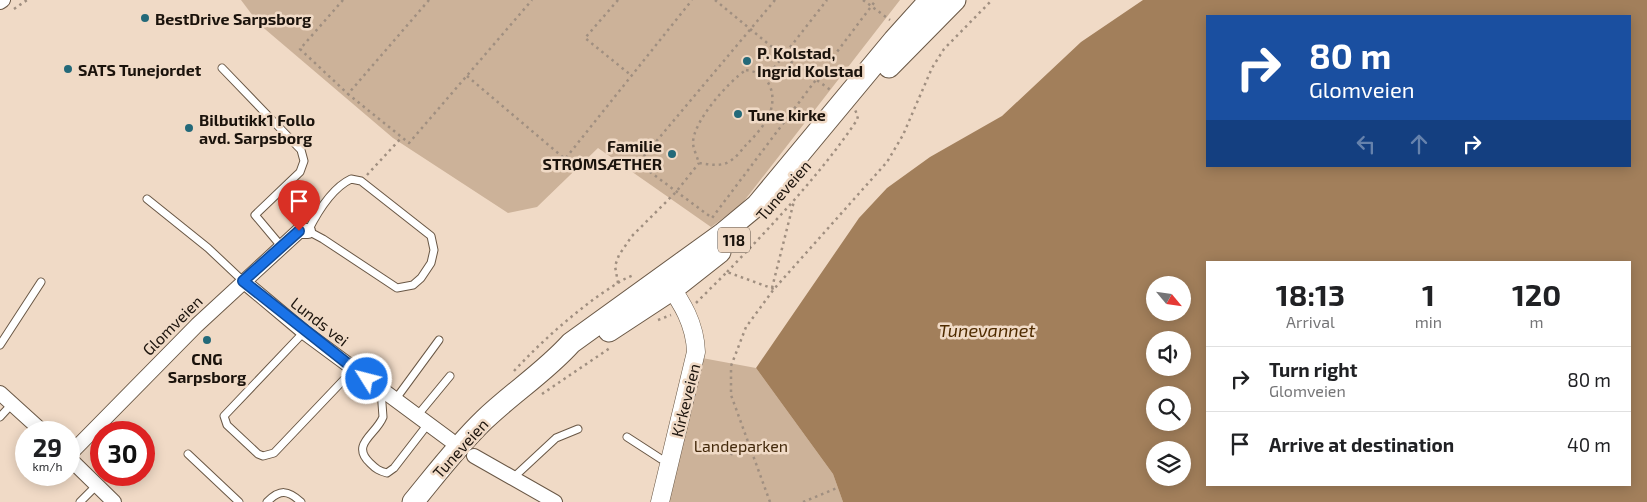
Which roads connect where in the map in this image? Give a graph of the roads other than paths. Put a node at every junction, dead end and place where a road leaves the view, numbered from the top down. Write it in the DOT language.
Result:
graph roads {
  1 [pos="930,0"];
  2 [pos="955,0"];
  3 [pos="222,68"];
  4 [pos="844,101"];
  5 [pos="147,198"];
  6 [pos="308,231"];
  7 [pos="281,246"];
  8 [pos="243,281"];
  9 [pos="41,282"];
  10 [pos="668,282"];
  11 [pos="304,332"];
  12 [pos="439,340"];
  13 [pos="0,345"];
  14 [pos="353,370"];
  15 [pos="450,376"];
  16 [pos="380,389"];
  17 [pos="0,393"];
  18 [pos="395,400"];
  19 [pos="12,404"];
  20 [pos="0,417"];
  21 [pos="423,420"];
  22 [pos="31,421"];
  23 [pos="578,429"];
  24 [pos="627,437"];
  25 [pos="450,440"];
  26 [pos="80,446"];
  27 [pos="188,454"];
  28 [pos="474,456"];
  29 [pos="670,462"];
  30 [pos="80,468"];
  31 [pos="514,478"];
  32 [pos="90,479"];
  33 [pos="95,486"];
  34 [pos="97,486"];
  35 [pos="80,502"];
  36 [pos="114,502"];
  37 [pos="239,502"];
  38 [pos="267,502"];
  39 [pos="301,502"];
  40 [pos="413,502"];
  41 [pos="555,502"];
  42 [pos="660,502"];
  1 -- 4 [label="main road, Tuneveien / 118"];
  2 -- 4 [label="main road, Tuneveien / 118"];
  3 -- 7 [label="lane"];
  4 -- 10 [label="main road, Tuneveien / 118"];
  5 -- 8 [label="lane"];
  6 -- 6 [label="lane"];
  6 -- 7 [label="street, Glomveien"];
  7 -- 8 [label="street, Glomveien"];
  8 -- 11 [label="street, Lunds vei"];
  8 -- 26 [label="street, Glomveien"];
  9 -- 13 [label="lane"];
  10 -- 29 [label="street, Kirkeveien"];
  10 -- 40 [label="main road, Tuneveien / 118"];
  11 -- 14 [label="street, Lunds vei"];
  11 -- 14 [label="lane"];
  12 -- 18 [label="lane"];
  14 -- 16 [label="street, Lunds vei"];
  15 -- 21 [label="lane"];
  16 -- 18 [label="street, Lunds vei"];
  16 -- 21 [label="lane"];
  17 -- 19 [label="street"];
  18 -- 21 [label="street, Lunds vei"];
  19 -- 20 [label="lane"];
  19 -- 22 [label="street"];
  21 -- 25 [label="street, Lunds vei"];
  23 -- 31 [label="lane"];
  24 -- 29 [label="lane"];
  27 -- 37 [label="lane"];
  28 -- 31 [label="street"];
  29 -- 42 [label="street, Kirkeveien"];
  30 -- 32 [label="street"];
  31 -- 41 [label="street"];
  33 -- 35 [label="lane"];
  34 -- 36 [label="street"];
  38 -- 39 [label="lane"];
}
